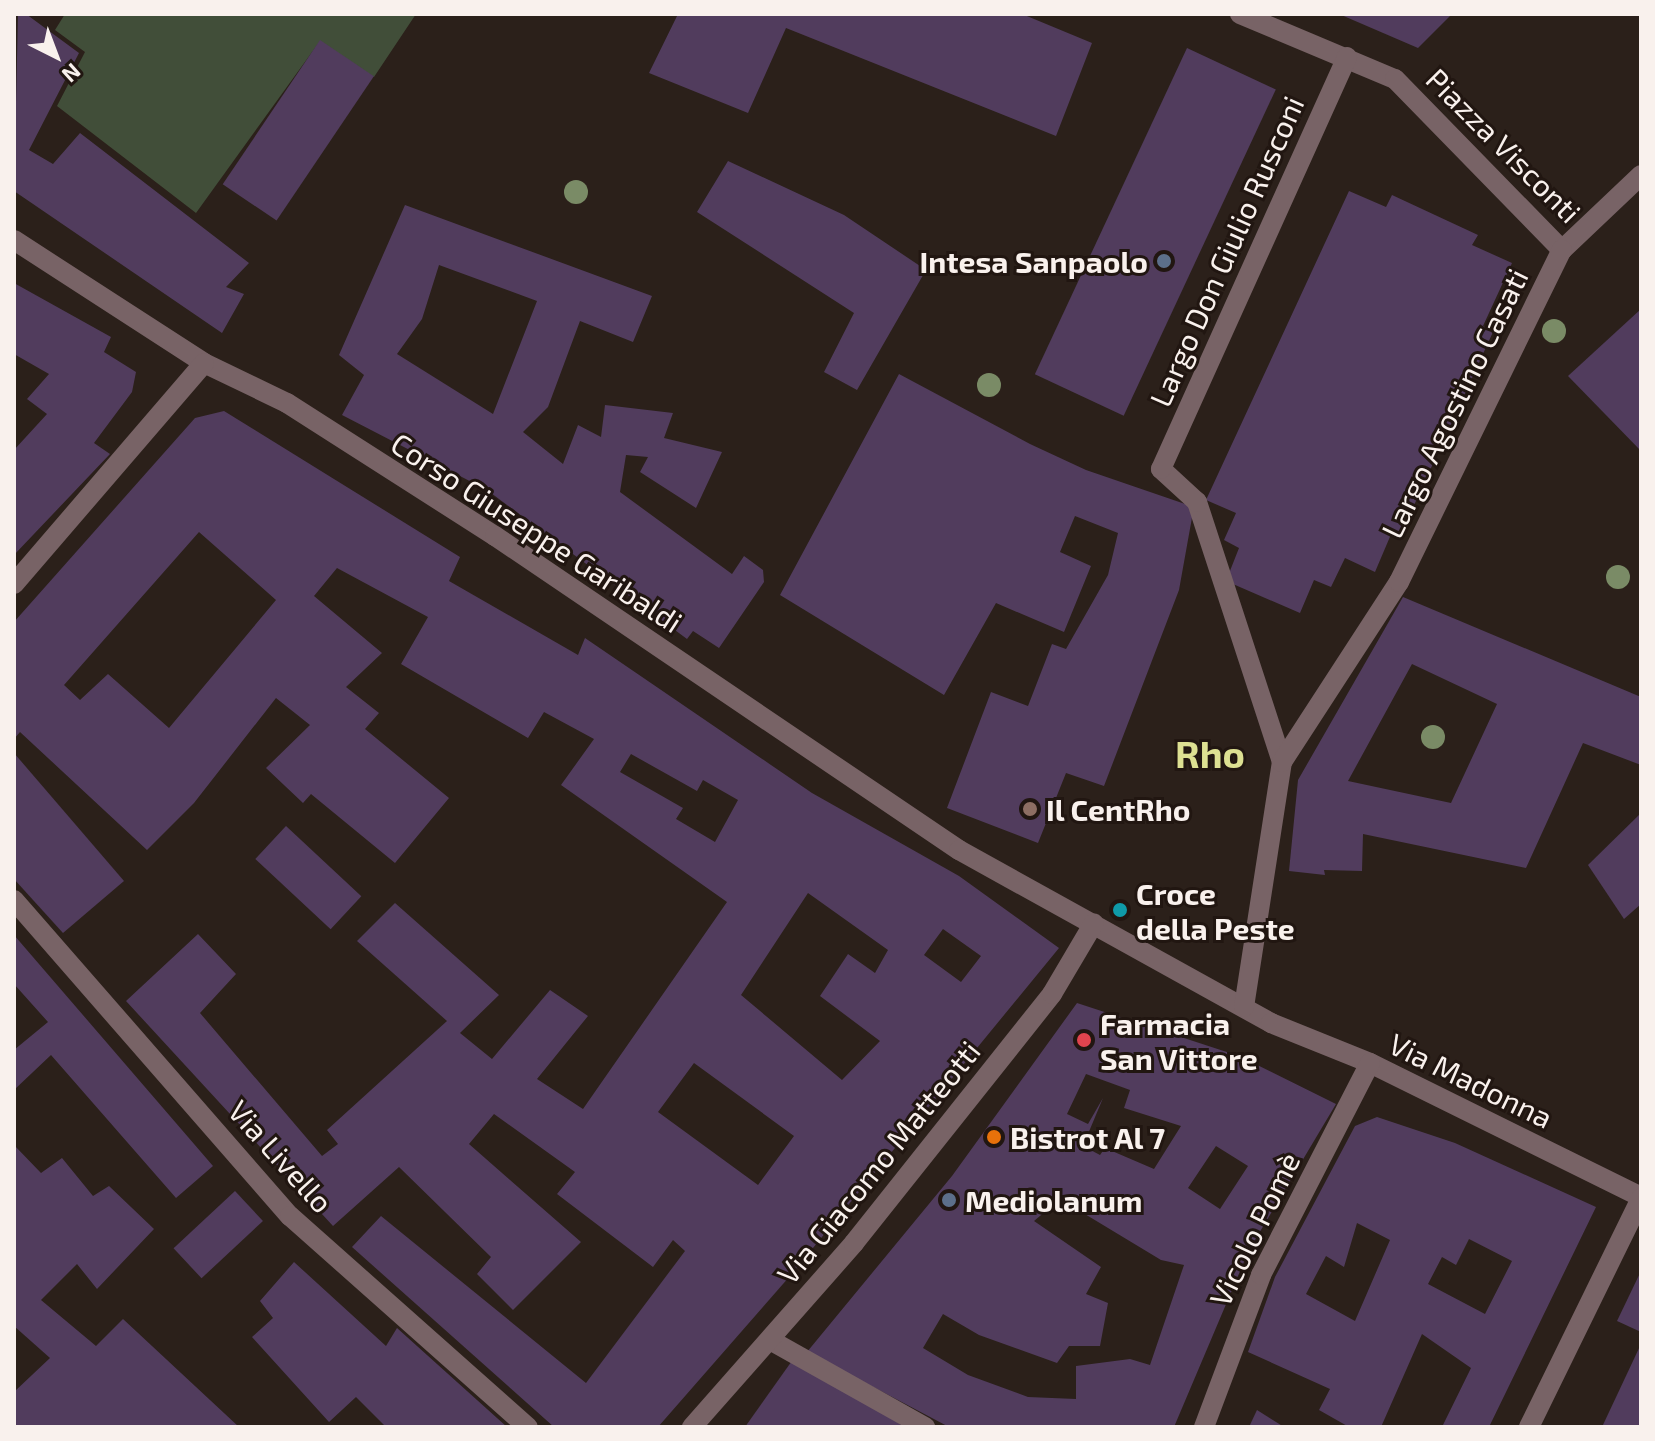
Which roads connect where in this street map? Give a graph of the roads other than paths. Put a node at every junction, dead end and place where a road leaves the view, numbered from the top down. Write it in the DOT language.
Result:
graph roads {
  1 [pos="1240,14"];
  2 [pos="1347,57"];
  3 [pos="1641,175"];
  4 [pos="14,240"];
  5 [pos="1562,250"];
  6 [pos="204,363"];
  7 [pos="14,584"];
  8 [pos="1282,762"];
  9 [pos="14,900"];
  10 [pos="1094,923"];
  11 [pos="1244,1007"];
  12 [pos="1370,1063"];
  13 [pos="1641,1198"];
  14 [pos="770,1340"];
  15 [pos="528,1427"];
  16 [pos="692,1427"];
  17 [pos="925,1427"];
  18 [pos="1204,1427"];
  19 [pos="1529,1427"];
  1 -- 2 [label="street"];
  2 -- 5 [label="street, Piazza Visconti"];
  2 -- 8 [label="street, Largo Don Giulio Rusconi"];
  3 -- 5 [label="street, Piazza Visconti"];
  4 -- 6 [label="street, Corso Giuseppe Garibaldi"];
  5 -- 8 [label="street, Largo Agostino Casati"];
  6 -- 7 [label="street"];
  6 -- 10 [label="street, Corso Giuseppe Garibaldi"];
  8 -- 11 [label="street"];
  9 -- 15 [label="street, Via Livello"];
  10 -- 11 [label="street, Via Madonna"];
  10 -- 14 [label="street, Via Giacomo Matteotti"];
  11 -- 12 [label="street, Via Madonna"];
  12 -- 13 [label="street, Via Madonna"];
  12 -- 18 [label="street, Vicolo Pomè"];
  13 -- 19 [label="street"];
  14 -- 16 [label="street, Via Giacomo Matteotti"];
  14 -- 17 [label="street"];
}
